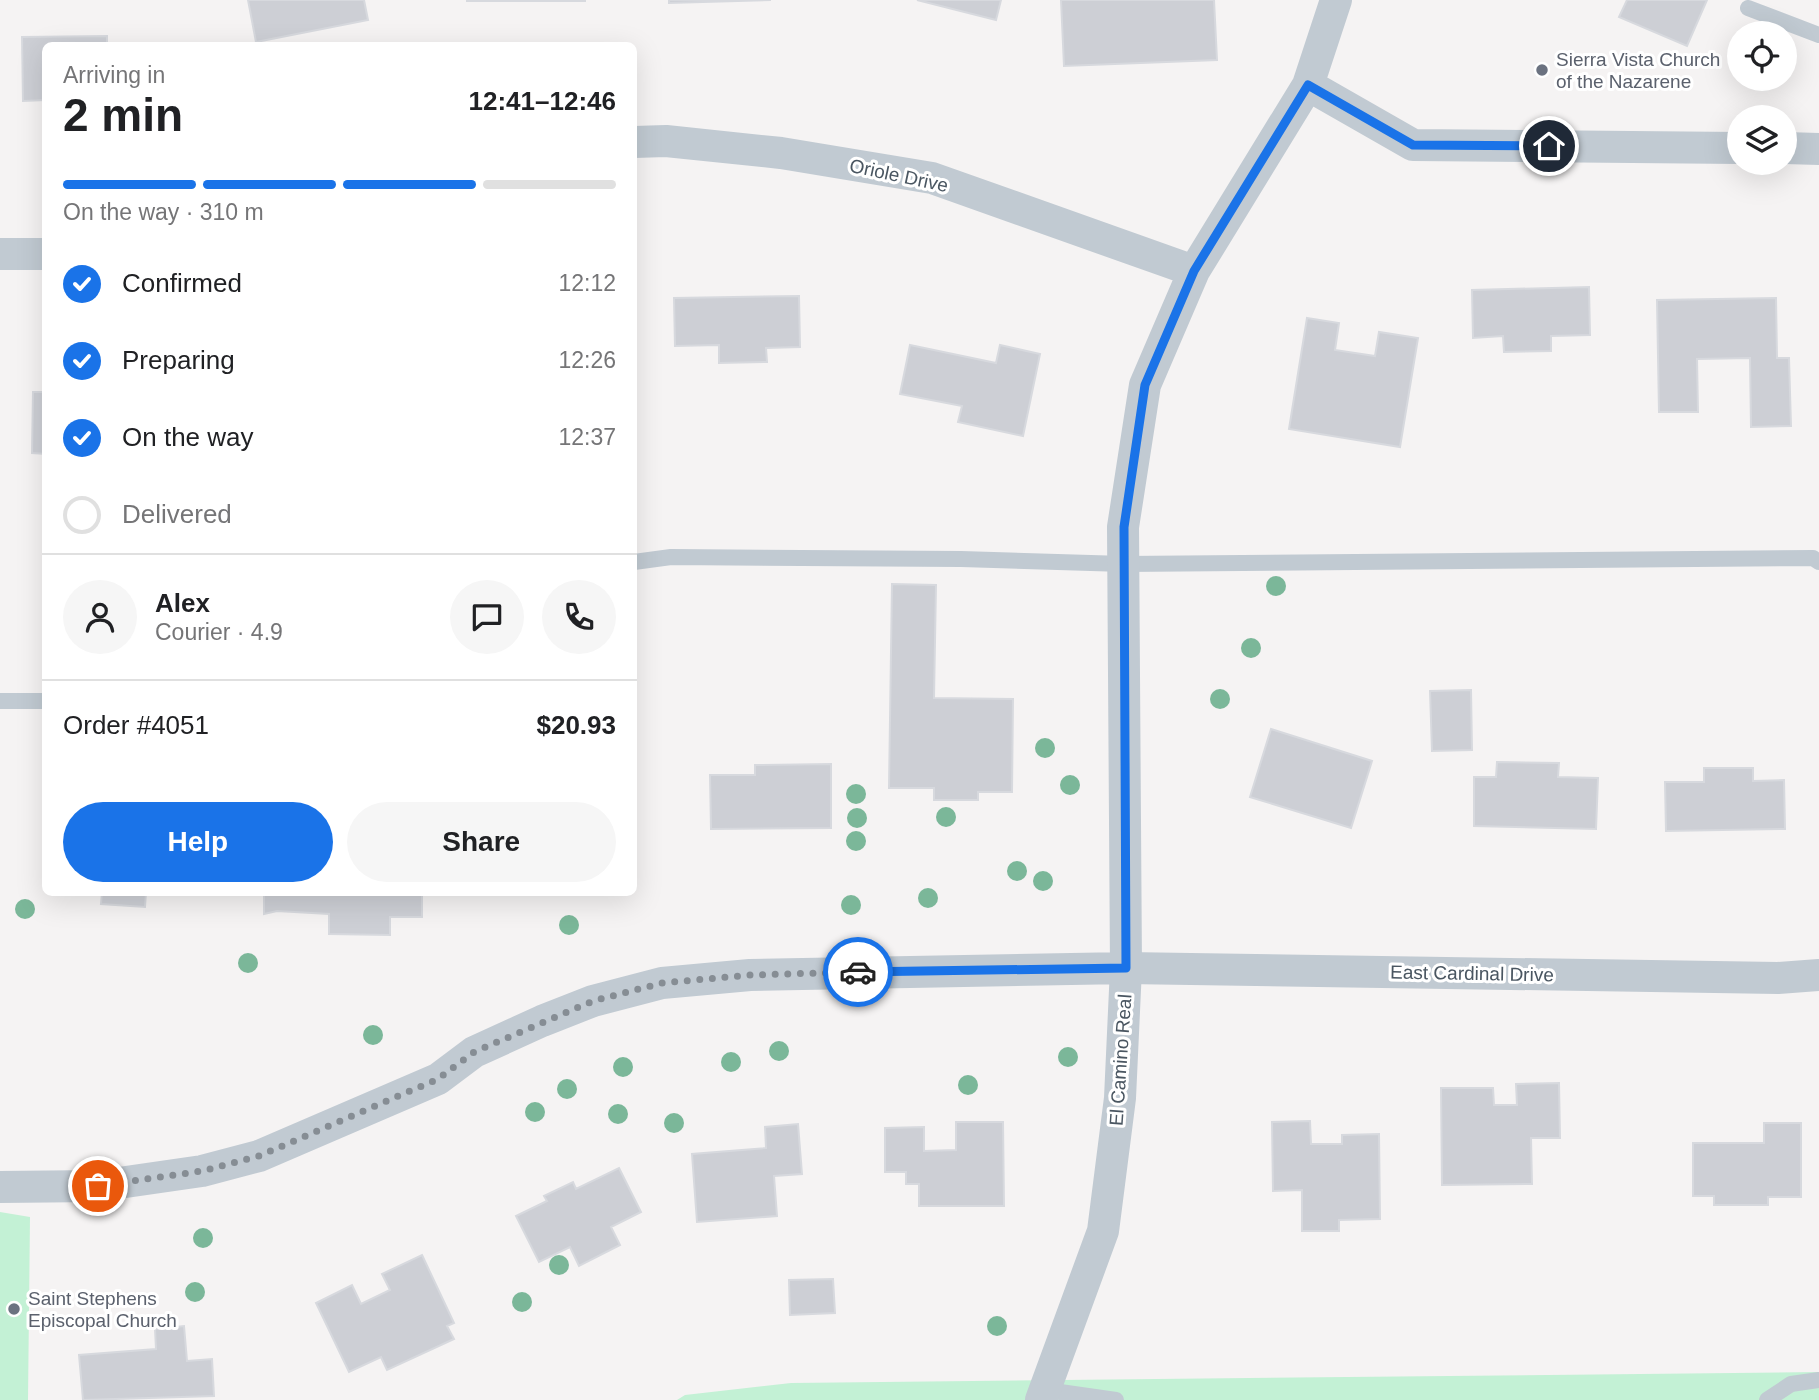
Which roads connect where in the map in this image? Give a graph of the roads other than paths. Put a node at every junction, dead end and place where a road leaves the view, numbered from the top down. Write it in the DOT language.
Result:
graph roads {
  1 [pos="1336,0"];
  2 [pos="1748,8"];
  3 [pos="1819,35"];
  4 [pos="1308,85"];
  5 [pos="637,142"];
  6 [pos="1727,148"];
  7 [pos="1797,148"];
  8 [pos="1819,149"];
  9 [pos="0,254"];
  10 [pos="42,254"];
  11 [pos="1194,271"];
  12 [pos="637,562"];
  13 [pos="1819,562"];
  14 [pos="1124,564"];
  15 [pos="0,701"];
  16 [pos="42,701"];
  17 [pos="1126,968"];
  18 [pos="1819,975"];
  19 [pos="0,1187"];
  20 [pos="1819,1380"];
  21 [pos="1044,1395"];
  22 [pos="1116,1400"];
  23 [pos="1767,1400"];
  1 -- 4 [label="street, El Camino Real"];
  2 -- 3 [label="lane"];
  4 -- 6 [label="street"];
  4 -- 11 [label="street, El Camino Real"];
  5 -- 11 [label="street, Oriole Drive"];
  7 -- 8 [label="street"];
  9 -- 10 [label="street"];
  11 -- 14 [label="street, El Camino Real"];
  12 -- 14 [label="lane"];
  13 -- 14 [label="lane"];
  14 -- 17 [label="street, El Camino Real"];
  15 -- 16 [label="lane"];
  17 -- 18 [label="street, East Cardinal Drive"];
  17 -- 19 [label="street, East Cardinal Drive"];
  17 -- 21 [label="street, El Camino Real"];
  20 -- 23 [label="lane"];
  21 -- 22 [label="lane"];
}
